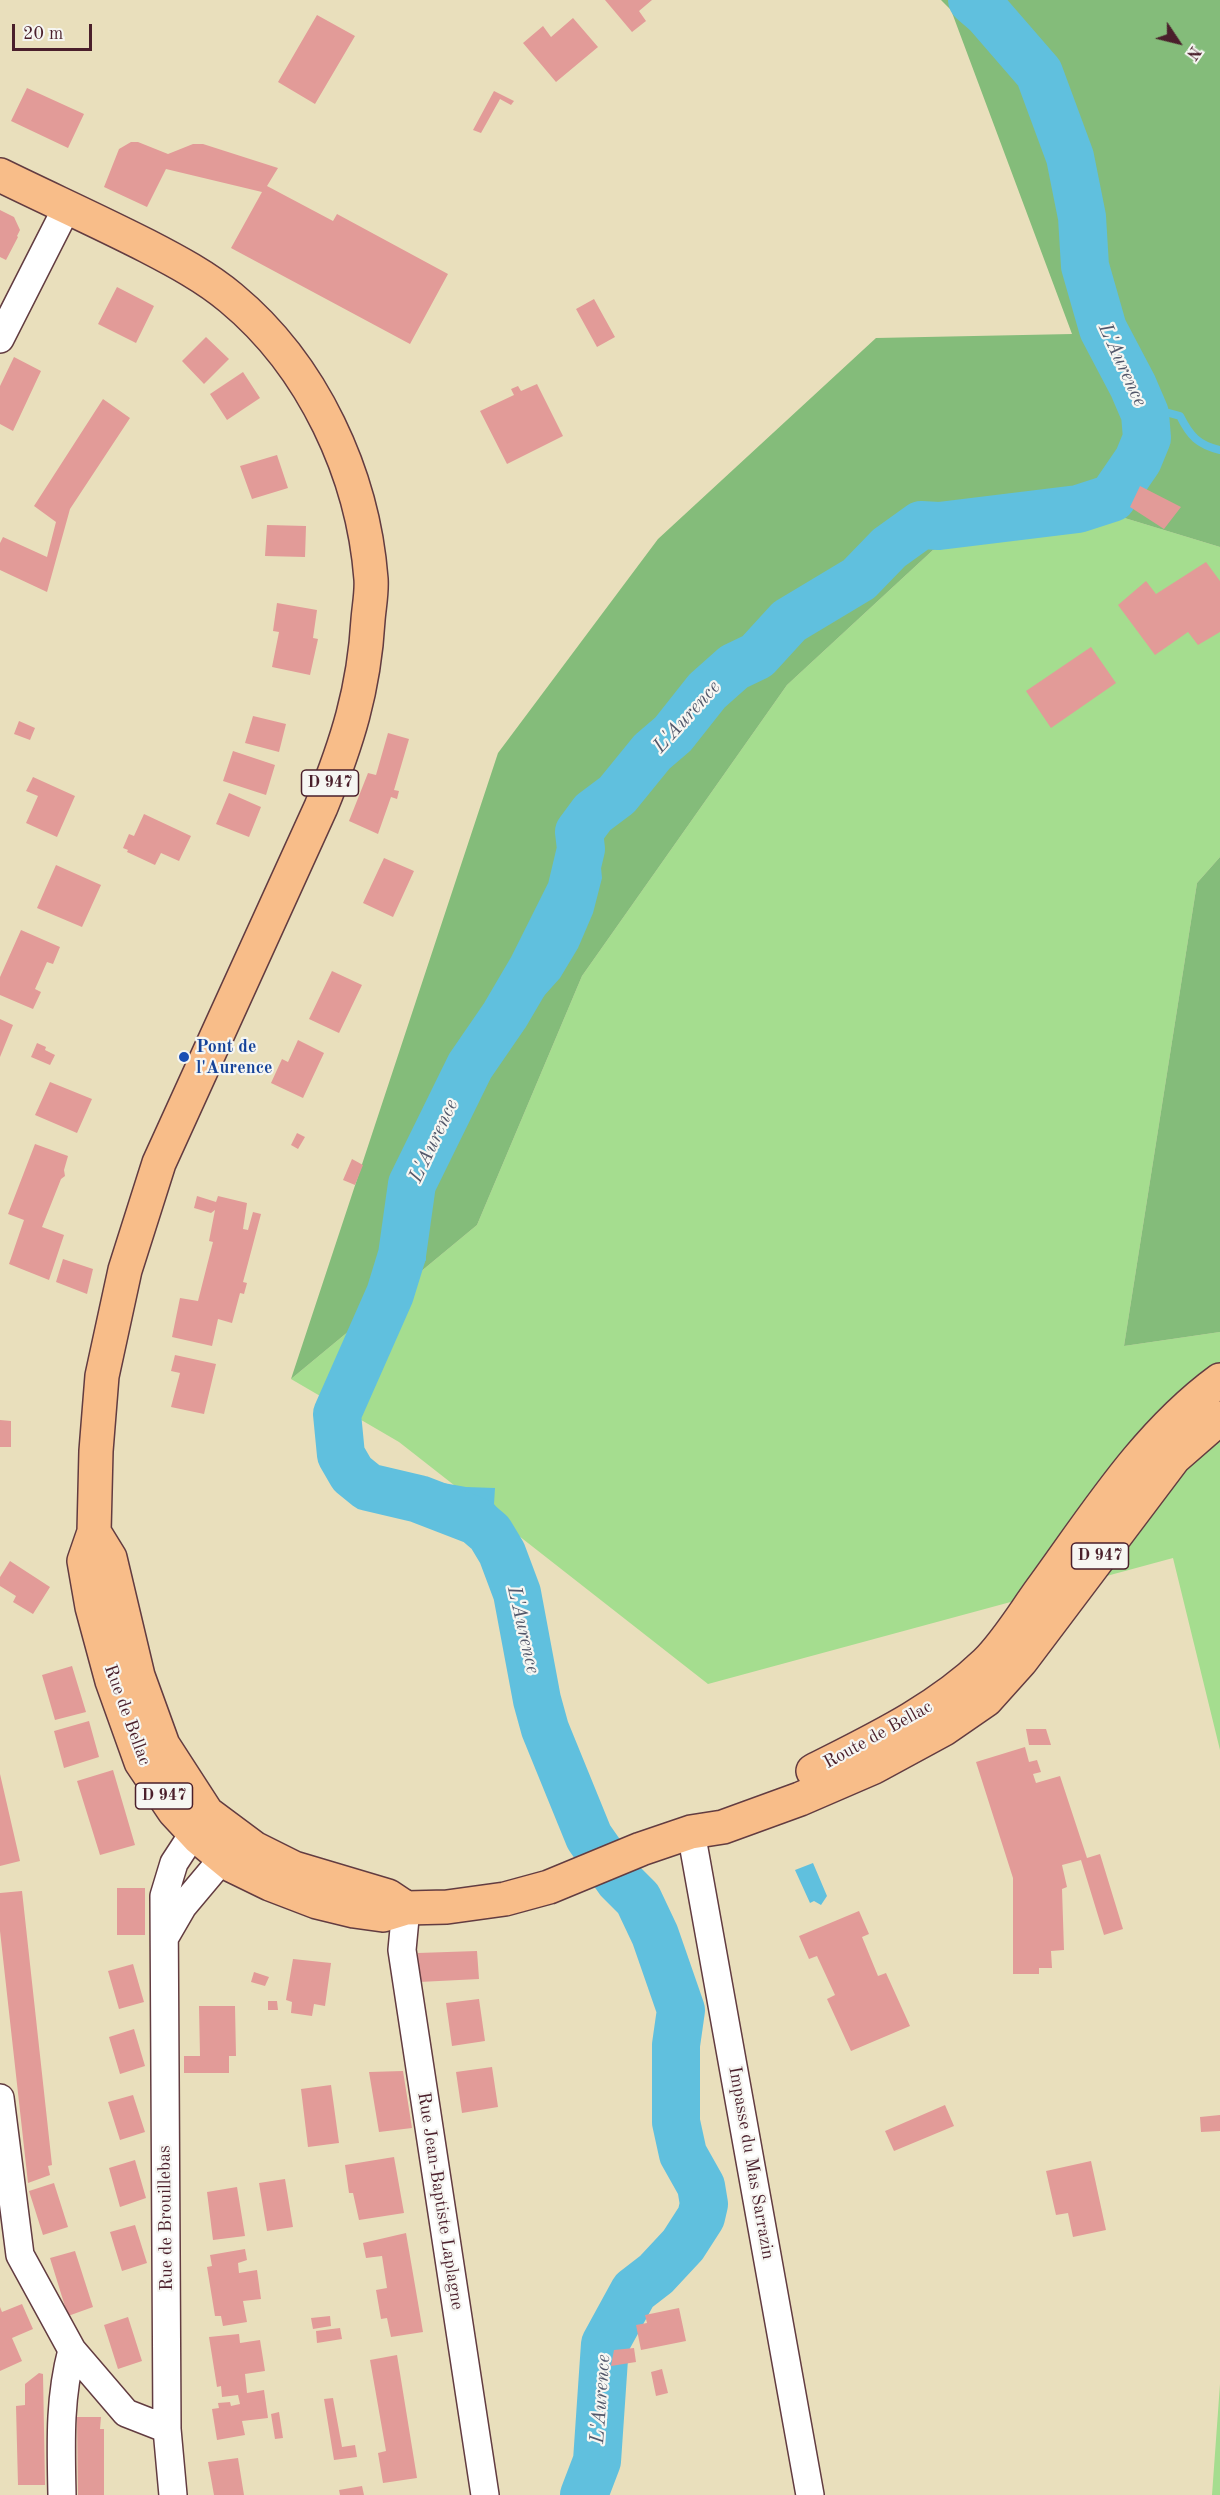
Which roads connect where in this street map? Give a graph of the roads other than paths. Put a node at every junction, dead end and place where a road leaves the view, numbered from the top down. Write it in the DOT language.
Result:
graph roads {
  1 [pos="0,175"];
  2 [pos="67,207"];
  3 [pos="0,339"];
  4 [pos="1220,1380"];
  5 [pos="1220,1418"];
  6 [pos="200,1823"];
  7 [pos="692,1832"];
  8 [pos="232,1848"];
  9 [pos="406,1908"];
  10 [pos="163,1941"];
  11 [pos="0,2098"];
  12 [pos="72,2350"];
  13 [pos="167,2429"];
  14 [pos="62,2495"];
  15 [pos="173,2495"];
  16 [pos="485,2495"];
  17 [pos="810,2495"];
  1 -- 2 [label="main road, D 947"];
  2 -- 3 [label="street"];
  2 -- 6 [label="main road, Rue de Bellac / D 947"];
  4 -- 7 [label="main road, Route de Bellac / D 947"];
  5 -- 7 [label="main road, Route de Bellac / D 947"];
  6 -- 8 [label="main road, Rue de Bellac / D 947"];
  6 -- 10 [label="street, Rue de Brouillebas"];
  7 -- 9 [label="main road, Route de Bellac / D 947"];
  7 -- 17 [label="street, Impasse du Mas Sarrazin"];
  8 -- 9 [label="main road, Rue de Bellac / D 947"];
  8 -- 10 [label="street"];
  9 -- 16 [label="street, Rue Jean-Baptiste Laplagne"];
  10 -- 13 [label="street, Rue de Brouillebas"];
  11 -- 12 [label="street"];
  12 -- 13 [label="street"];
  12 -- 14 [label="street"];
  13 -- 15 [label="street, Rue de Brouillebas"];
}
